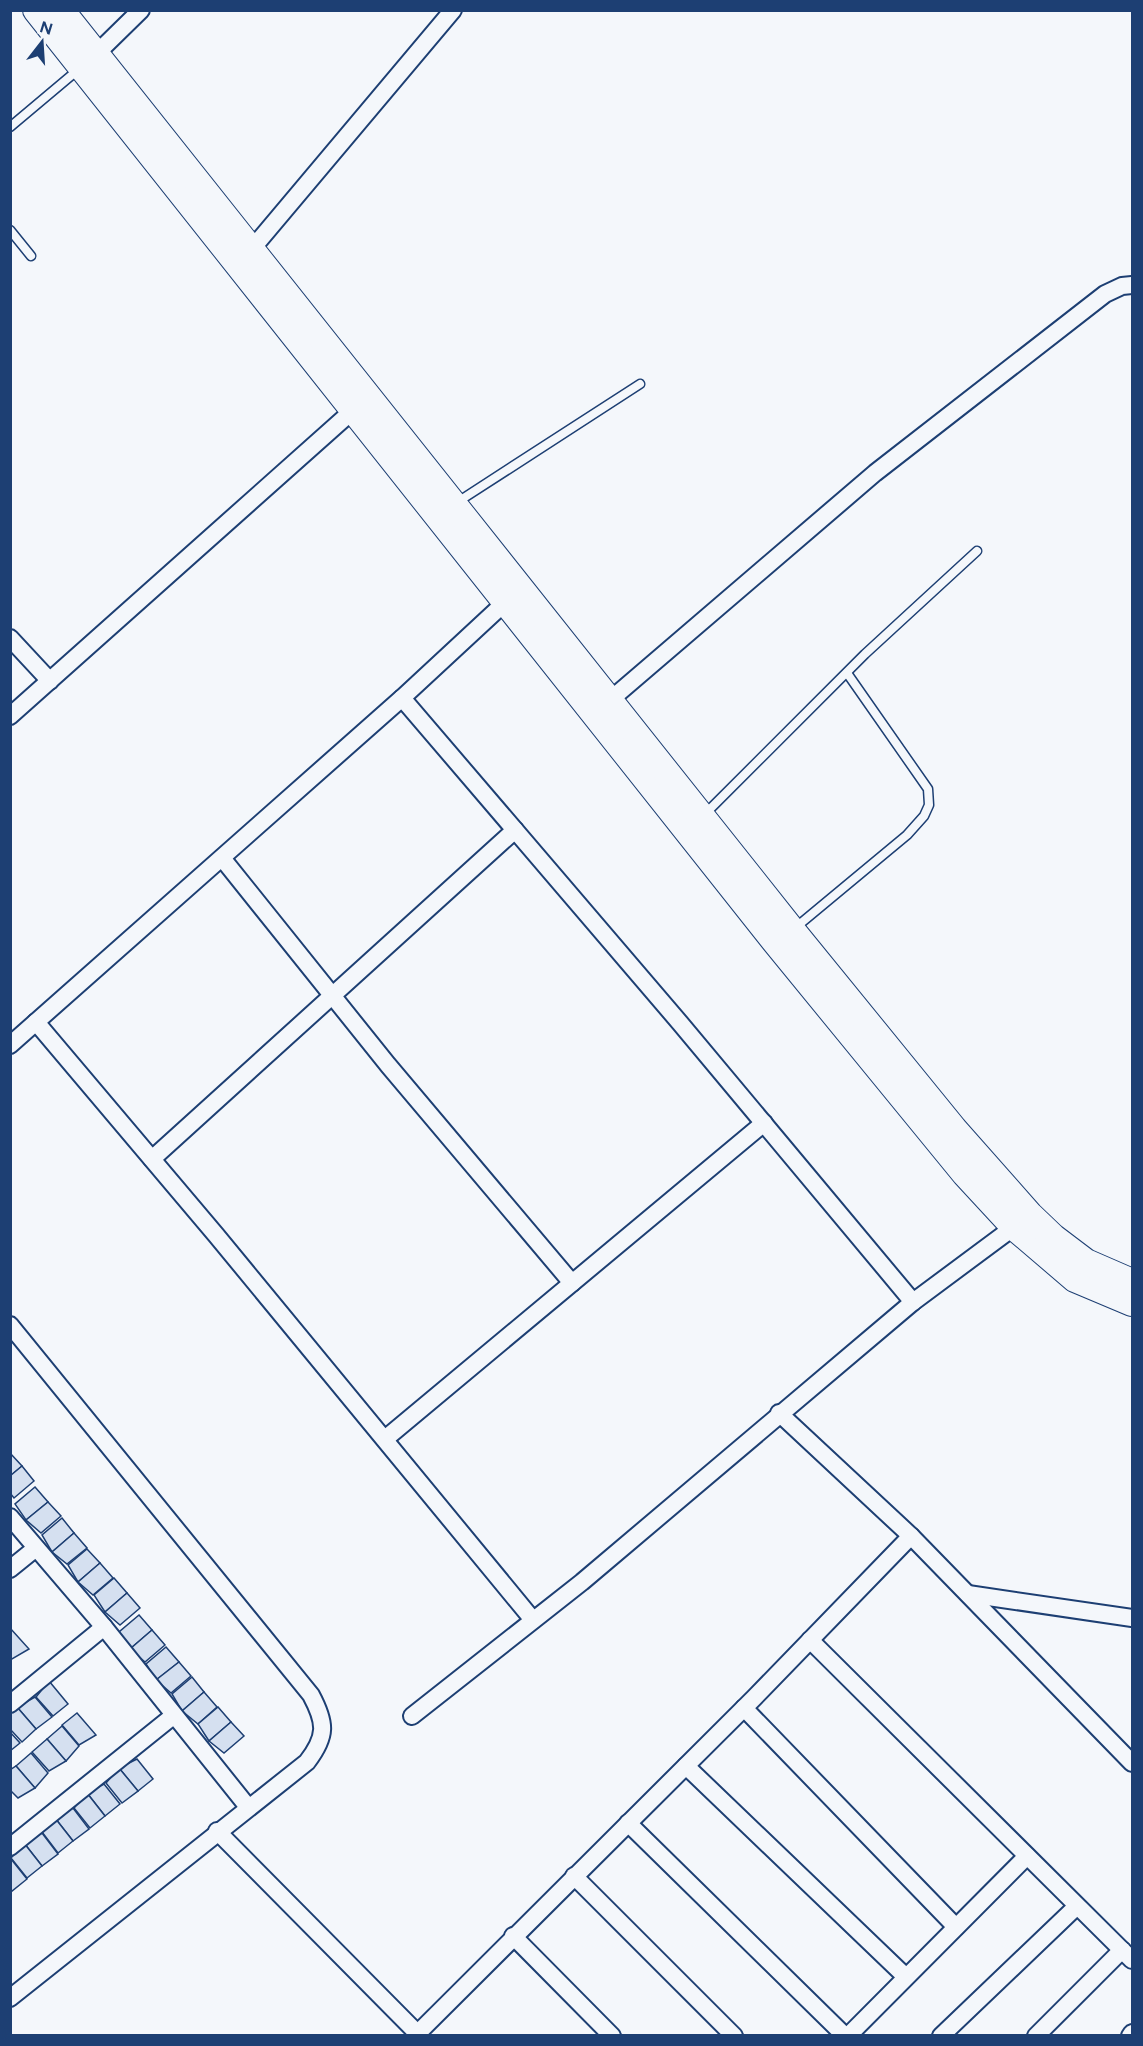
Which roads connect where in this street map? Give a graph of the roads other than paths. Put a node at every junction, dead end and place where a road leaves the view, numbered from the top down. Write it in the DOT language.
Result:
graph roads {
  1 [pos="36,10"];
  2 [pos="61,10"];
  3 [pos="141,10"];
  4 [pos="453,10"];
  5 [pos="89,61"];
  6 [pos="10,127"];
  7 [pos="10,230"];
  8 [pos="251,250"];
  9 [pos="32,256"];
  10 [pos="1132,285"];
  11 [pos="640,384"];
  12 [pos="361,404"];
  13 [pos="453,505"];
  14 [pos="977,551"];
  15 [pos="512,596"];
  16 [pos="10,638"];
  17 [pos="847,673"];
  18 [pos="50,681"];
  19 [pos="402,698"];
  20 [pos="609,701"];
  21 [pos="10,716"];
  22 [pos="702,818"];
  23 [pos="515,830"];
  24 [pos="222,858"];
  25 [pos="784,937"];
  26 [pos="333,995"];
  27 [pos="36,1022"];
  28 [pos="10,1045"];
  29 [pos="764,1123"];
  30 [pos="152,1159"];
  31 [pos="1022,1221"];
  32 [pos="1132,1282"];
  33 [pos="572,1283"];
  34 [pos="913,1302"];
  35 [pos="1132,1303"];
  36 [pos="10,1325"];
  37 [pos="779,1413"];
  38 [pos="385,1439"];
  39 [pos="10,1517"];
  40 [pos="912,1536"];
  41 [pos="36,1548"];
  42 [pos="10,1569"];
  43 [pos="968,1594"];
  44 [pos="1132,1618"];
  45 [pos="533,1620"];
  46 [pos="104,1627"];
  47 [pos="810,1640"];
  48 [pos="10,1704"];
  49 [pos="744,1708"];
  50 [pos="174,1716"];
  51 [pos="412,1716"];
  52 [pos="1132,1763"];
  53 [pos="686,1766"];
  54 [pos="248,1807"];
  55 [pos="628,1823"];
  56 [pos="218,1831"];
  57 [pos="10,1847"];
  58 [pos="1027,1856"];
  59 [pos="574,1876"];
  60 [pos="1077,1906"];
  61 [pos="956,1927"];
  62 [pos="513,1936"];
  63 [pos="1127,1955"];
  64 [pos="906,1977"];
  65 [pos="10,1998"];
  66 [pos="417,2035"];
  67 [pos="612,2036"];
  68 [pos="734,2036"];
  69 [pos="847,2036"];
  70 [pos="941,2036"];
  71 [pos="1036,2036"];
  1 -- 5 [label="main road"];
  2 -- 5 [label="main road"];
  3 -- 5 [label="street"];
  4 -- 8 [label="street"];
  5 -- 6 [label="lane"];
  5 -- 8 [label="main road"];
  5 -- 12 [label="main road"];
  7 -- 9 [label="lane"];
  8 -- 12 [label="main road"];
  10 -- 20 [label="street"];
  11 -- 13 [label="lane"];
  12 -- 13 [label="main road"];
  12 -- 15 [label="main road"];
  12 -- 18 [label="street"];
  13 -- 15 [label="main road"];
  14 -- 17 [label="lane"];
  15 -- 19 [label="street"];
  15 -- 20 [label="main road"];
  15 -- 25 [label="main road"];
  16 -- 18 [label="street"];
  17 -- 22 [label="lane"];
  17 -- 25 [label="lane"];
  18 -- 21 [label="street"];
  19 -- 23 [label="street"];
  19 -- 24 [label="street"];
  20 -- 22 [label="main road"];
  22 -- 25 [label="main road"];
  23 -- 26 [label="street"];
  23 -- 29 [label="street"];
  24 -- 26 [label="street"];
  24 -- 27 [label="street"];
  25 -- 31 [label="main road"];
  26 -- 30 [label="street"];
  26 -- 33 [label="street"];
  27 -- 28 [label="street"];
  27 -- 30 [label="street"];
  29 -- 33 [label="street"];
  29 -- 34 [label="street"];
  30 -- 38 [label="street"];
  31 -- 32 [label="main road"];
  31 -- 34 [label="street"];
  31 -- 35 [label="main road"];
  33 -- 38 [label="street"];
  34 -- 37 [label="street"];
  36 -- 54 [label="street"];
  37 -- 40 [label="street"];
  37 -- 45 [label="street"];
  38 -- 45 [label="street"];
  39 -- 41 [label="street"];
  40 -- 43 [label="street"];
  40 -- 47 [label="street"];
  41 -- 42 [label="street"];
  41 -- 46 [label="street"];
  43 -- 44 [label="street"];
  43 -- 52 [label="street"];
  45 -- 51 [label="street"];
  46 -- 48 [label="street"];
  46 -- 50 [label="street"];
  47 -- 49 [label="street"];
  47 -- 58 [label="street"];
  49 -- 53 [label="street"];
  49 -- 61 [label="street"];
  50 -- 54 [label="street"];
  50 -- 57 [label="street"];
  53 -- 55 [label="street"];
  53 -- 64 [label="street"];
  54 -- 56 [label="street"];
  55 -- 59 [label="street"];
  55 -- 69 [label="street"];
  56 -- 65 [label="street"];
  56 -- 66 [label="street"];
  58 -- 60 [label="street"];
  58 -- 61 [label="street"];
  59 -- 62 [label="street"];
  59 -- 68 [label="street"];
  60 -- 63 [label="street"];
  60 -- 70 [label="street"];
  61 -- 64 [label="street"];
  62 -- 66 [label="street"];
  62 -- 67 [label="street"];
  63 -- 71 [label="street"];
  64 -- 69 [label="street"];
}
